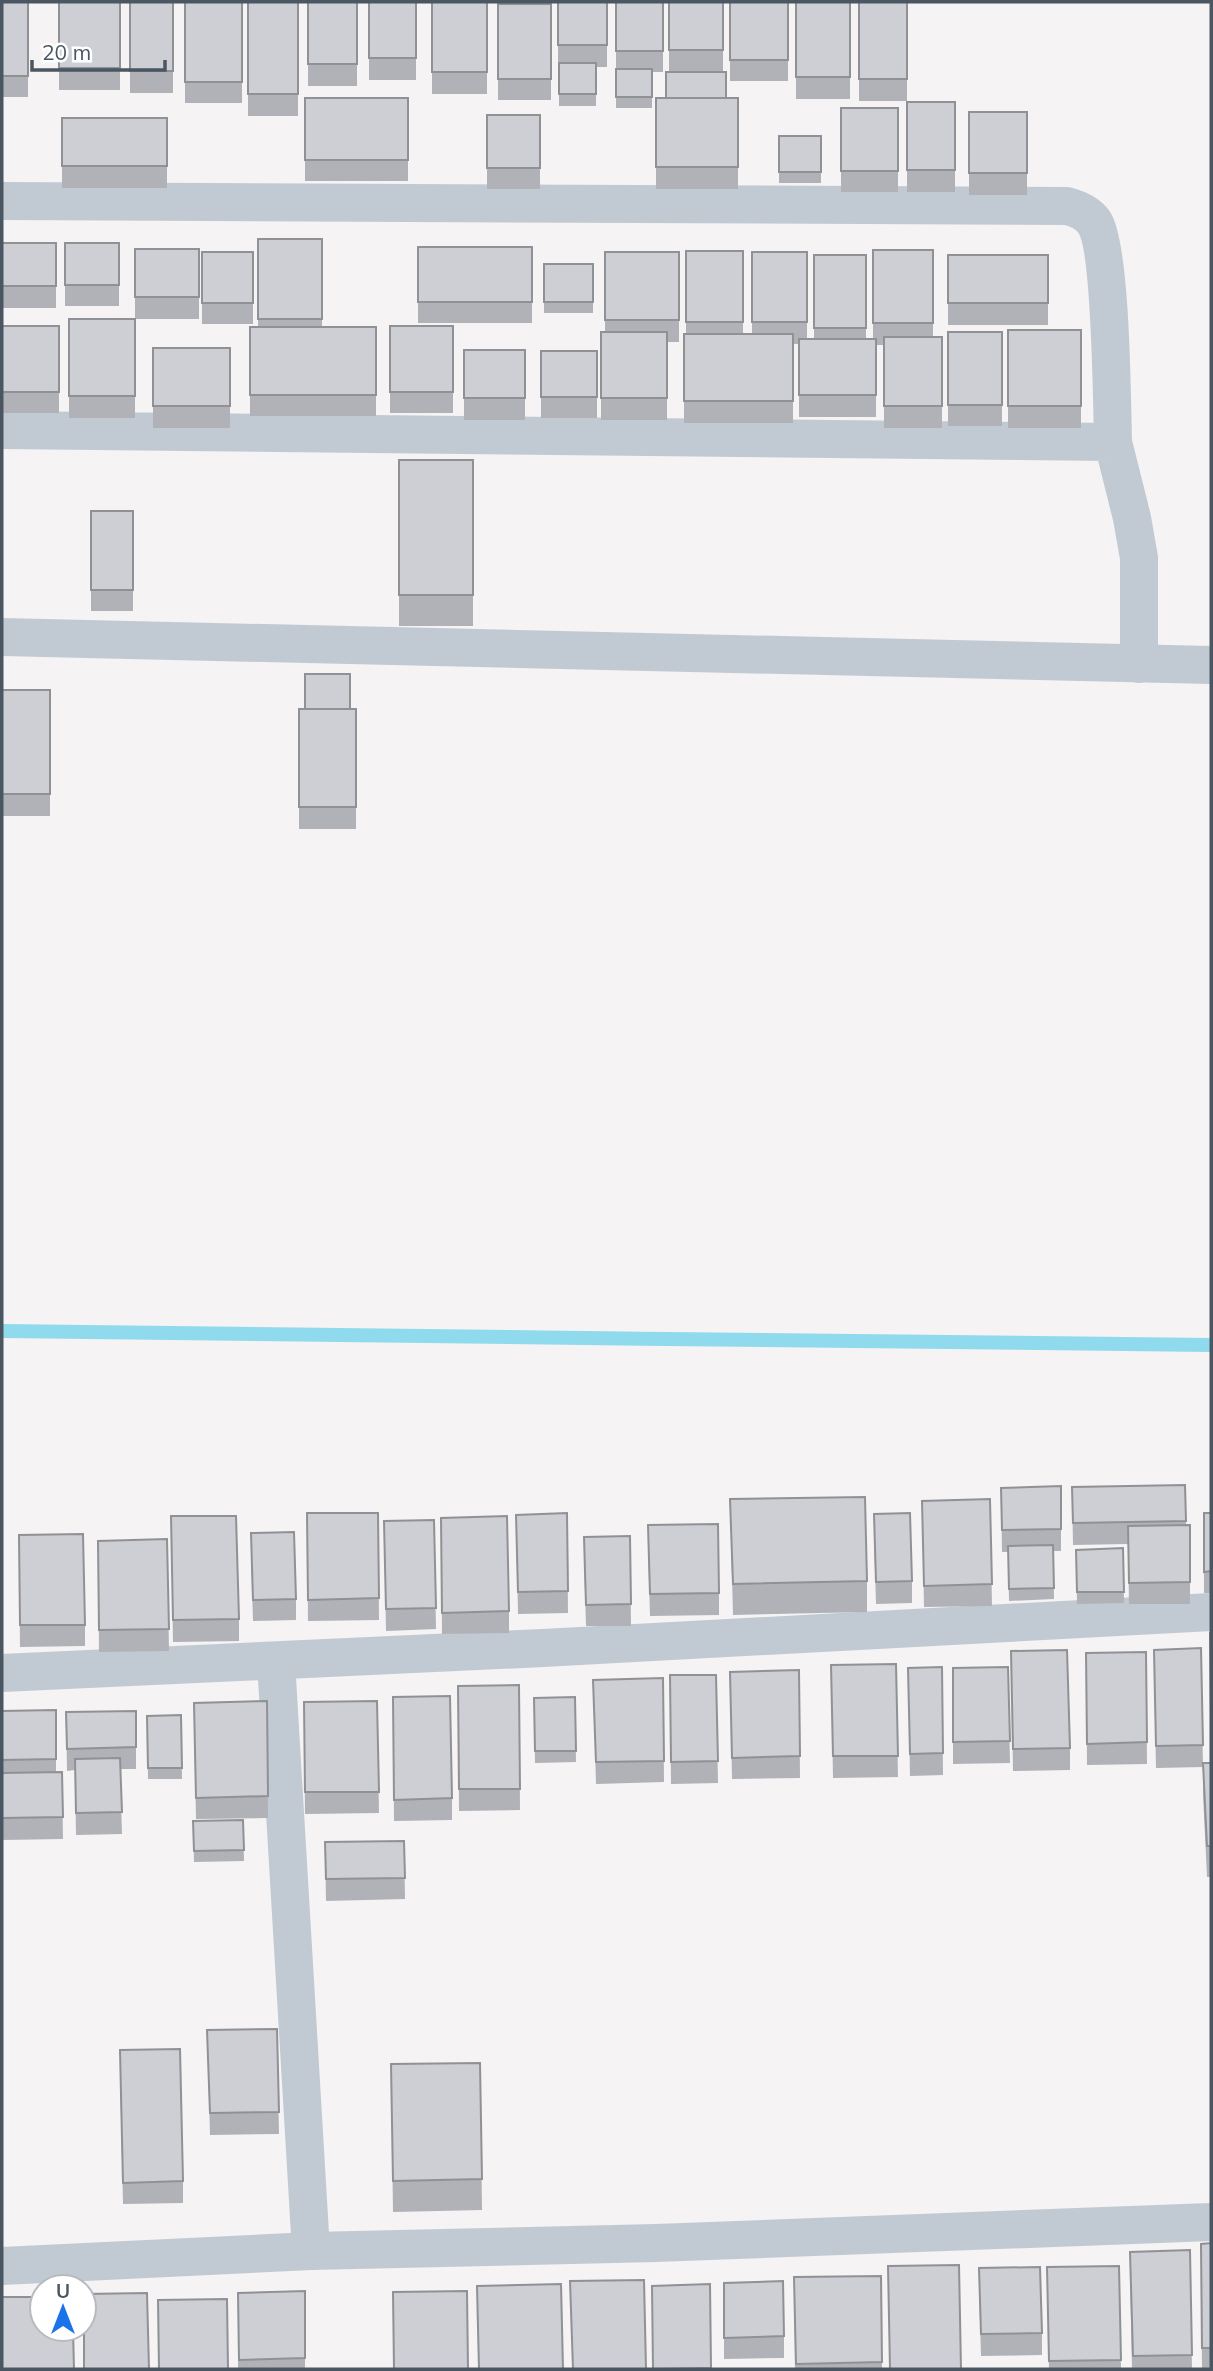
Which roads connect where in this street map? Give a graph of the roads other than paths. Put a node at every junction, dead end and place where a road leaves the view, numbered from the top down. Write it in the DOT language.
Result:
graph roads {
  1 [pos="2,201"];
  2 [pos="2,430"];
  3 [pos="1113,442"];
  4 [pos="2,637"];
  5 [pos="1139,664"];
  6 [pos="1211,665"];
  7 [pos="1211,1612"];
  8 [pos="276,1661"];
  9 [pos="2,1673"];
  10 [pos="1211,2222"];
  11 [pos="311,2251"];
  12 [pos="2,2266"];
  1 -- 3 [label="street"];
  2 -- 3 [label="street"];
  3 -- 5 [label="street"];
  4 -- 5 [label="street"];
  5 -- 6 [label="street"];
  7 -- 8 [label="street"];
  8 -- 9 [label="street"];
  8 -- 11 [label="street"];
  10 -- 11 [label="street"];
  11 -- 12 [label="street"];
}
